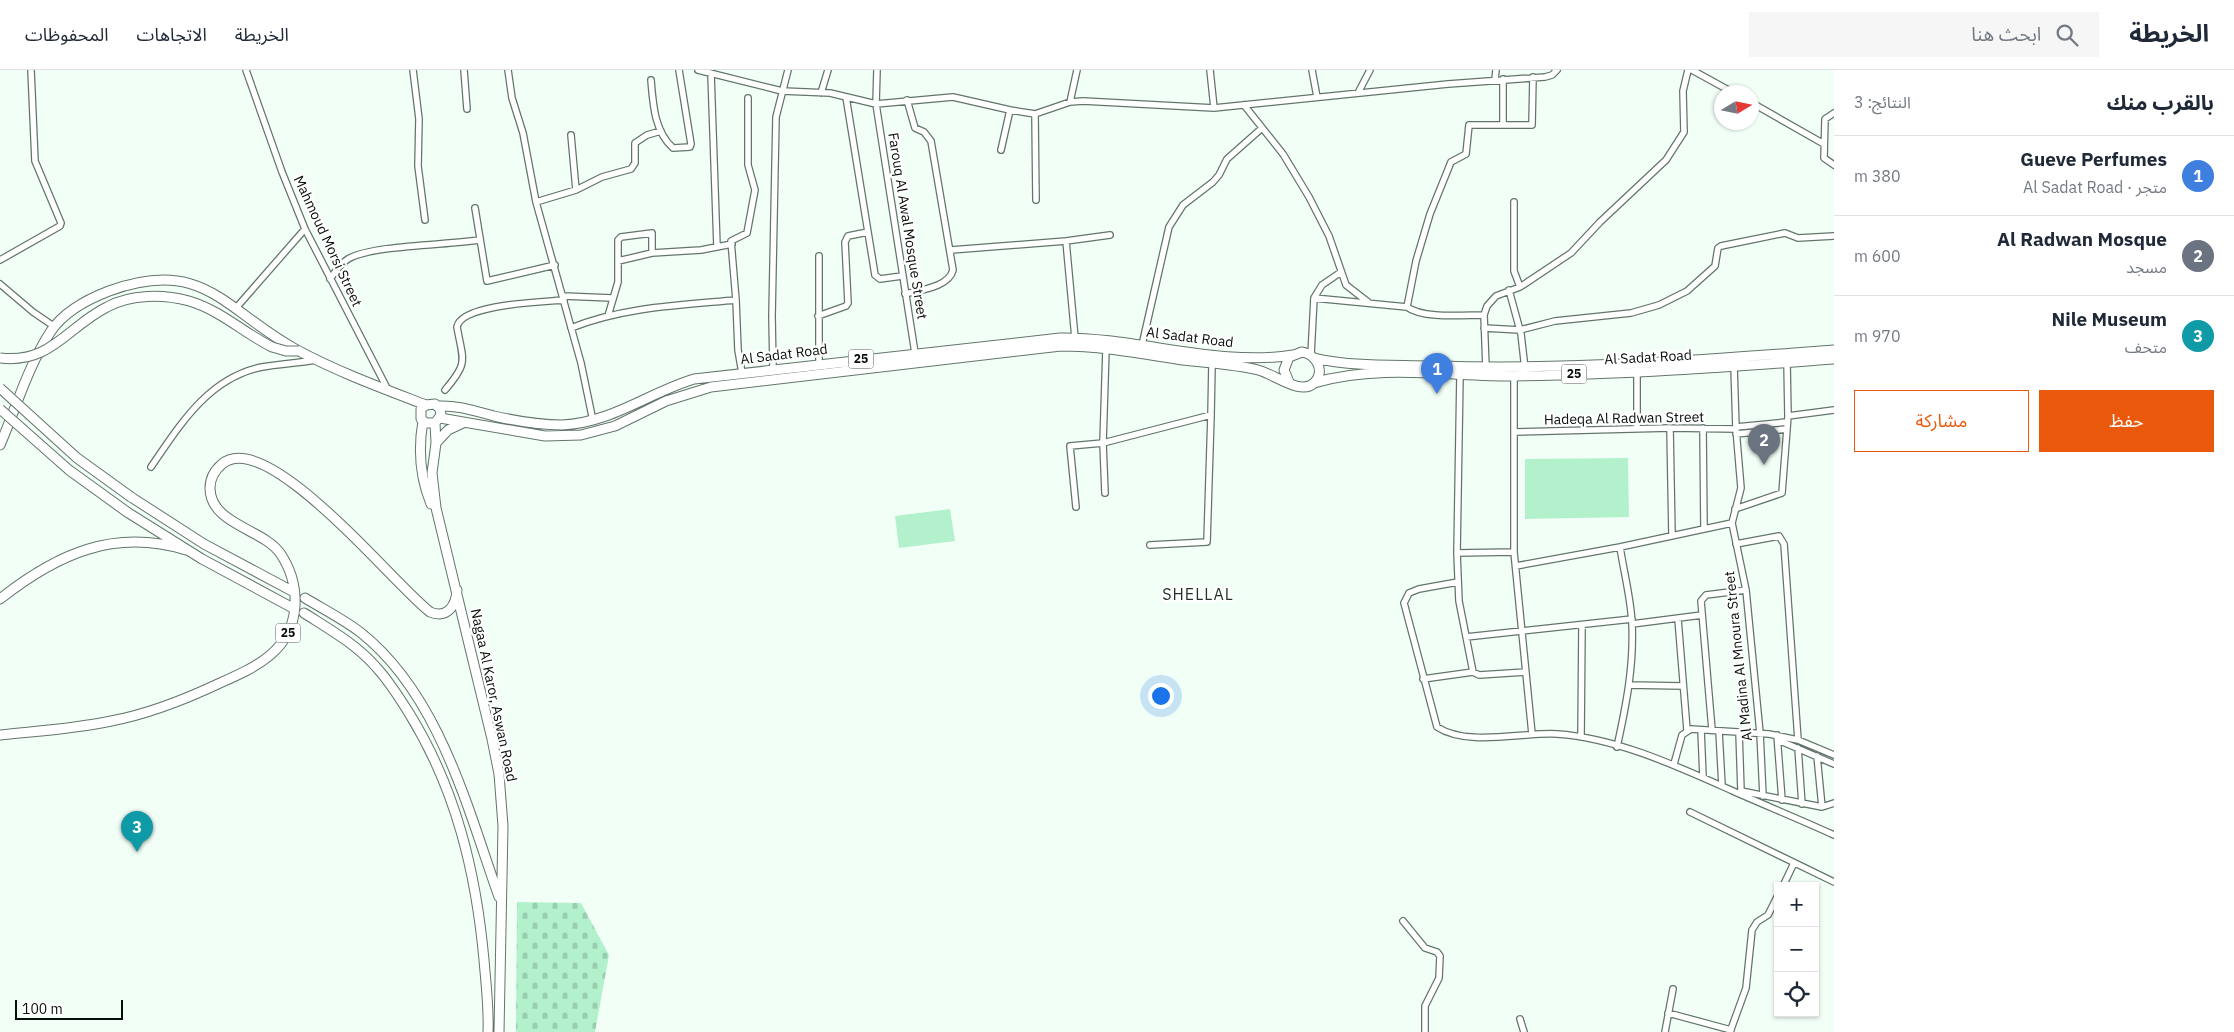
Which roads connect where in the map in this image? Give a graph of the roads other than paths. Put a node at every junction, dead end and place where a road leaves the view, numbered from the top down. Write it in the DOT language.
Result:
graph roads {
  1 [pos="30,70"];
  2 [pos="246,70"];
  3 [pos="413,70"];
  4 [pos="464,70"];
  5 [pos="508,70"];
  6 [pos="679,70"];
  7 [pos="698,70"];
  8 [pos="788,70"];
  9 [pos="828,70"];
  10 [pos="877,70"];
  11 [pos="1077,70"];
  12 [pos="1210,70"];
  13 [pos="1312,70"];
  14 [pos="1370,70"];
  15 [pos="1496,70"];
  16 [pos="1557,70"];
  17 [pos="1690,70"];
  18 [pos="720,73"];
  19 [pos="711,74"];
  20 [pos="1532,77"];
  21 [pos="1503,79"];
  22 [pos="651,80"];
  23 [pos="1495,80"];
  24 [pos="1719,85"];
  25 [pos="782,91"];
  26 [pos="821,93"];
  27 [pos="1358,93"];
  28 [pos="846,97"];
  29 [pos="1318,97"];
  30 [pos="748,98"];
  31 [pos="907,100"];
  32 [pos="1070,102"];
  33 [pos="876,104"];
  34 [pos="1244,105"];
  35 [pos="1214,108"];
  36 [pos="1759,108"];
  37 [pos="468,109"];
  38 [pos="1010,110"];
  39 [pos="1834,113"];
  40 [pos="1035,114"];
  41 [pos="1503,124"];
  42 [pos="1262,128"];
  43 [pos="661,131"];
  44 [pos="571,134"];
  45 [pos="1824,144"];
  46 [pos="1001,150"];
  47 [pos="1834,165"];
  48 [pos="576,190"];
  49 [pos="1036,200"];
  50 [pos="536,202"];
  51 [pos="1514,202"];
  52 [pos="475,208"];
  53 [pos="426,220"];
  54 [pos="305,229"];
  55 [pos="868,232"];
  56 [pos="1110,235"];
  57 [pos="1834,236"];
  58 [pos="479,240"];
  59 [pos="1066,241"];
  60 [pos="732,244"];
  61 [pos="717,247"];
  62 [pos="951,250"];
  63 [pos="652,252"];
  64 [pos="819,256"];
  65 [pos="0,260"];
  66 [pos="618,261"];
  67 [pos="554,264"];
  68 [pos="1341,272"];
  69 [pos="902,276"];
  70 [pos="330,279"];
  71 [pos="0,284"];
  72 [pos="1520,287"];
  73 [pos="1509,290"];
  74 [pos="905,294"];
  75 [pos="563,298"];
  76 [pos="612,298"];
  77 [pos="1314,298"];
  78 [pos="736,300"];
  79 [pos="1368,302"];
  80 [pos="1407,307"];
  81 [pos="236,308"];
  82 [pos="1484,315"];
  83 [pos="608,316"];
  84 [pos="818,316"];
  85 [pos="55,327"];
  86 [pos="571,328"];
  87 [pos="1484,328"];
  88 [pos="1520,330"];
  89 [pos="1075,338"];
  90 [pos="1142,345"];
  91 [pos="1106,349"];
  92 [pos="1834,350"];
  93 [pos="299,351"];
  94 [pos="915,352"];
  95 [pos="1293,354"];
  96 [pos="1313,356"];
  97 [pos="0,358"];
  98 [pos="1834,359"];
  99 [pos="317,360"];
  100 [pos="1787,362"];
  101 [pos="819,364"];
  102 [pos="1212,364"];
  103 [pos="1734,366"];
  104 [pos="1486,368"];
  105 [pos="1525,369"];
  106 [pos="773,370"];
  107 [pos="1637,372"];
  108 [pos="742,373"];
  109 [pos="1460,375"];
  110 [pos="1514,376"];
  111 [pos="1289,382"];
  112 [pos="1314,383"];
  113 [pos="0,388"];
  114 [pos="388,390"];
  115 [pos="445,390"];
  116 [pos="426,404"];
  117 [pos="438,406"];
  118 [pos="0,409"];
  119 [pos="1834,410"];
  120 [pos="1211,415"];
  121 [pos="1788,419"];
  122 [pos="423,421"];
  123 [pos="438,421"];
  124 [pos="593,421"];
  125 [pos="464,423"];
  126 [pos="1670,428"];
  127 [pos="1704,428"];
  128 [pos="1637,429"];
  129 [pos="1787,429"];
  130 [pos="1736,430"];
  131 [pos="1514,432"];
  132 [pos="436,443"];
  133 [pos="1103,443"];
  134 [pos="0,445"];
  135 [pos="151,467"];
  136 [pos="1105,493"];
  137 [pos="1076,507"];
  138 [pos="1735,509"];
  139 [pos="438,518"];
  140 [pos="1732,522"];
  141 [pos="1704,529"];
  142 [pos="1672,536"];
  143 [pos="1736,544"];
  144 [pos="1150,545"];
  145 [pos="1620,548"];
  146 [pos="186,550"];
  147 [pos="1514,552"];
  148 [pos="1457,553"];
  149 [pos="1516,566"];
  150 [pos="1458,582"];
  151 [pos="456,590"];
  152 [pos="1746,590"];
  153 [pos="292,591"];
  154 [pos="305,598"];
  155 [pos="0,599"];
  156 [pos="291,607"];
  157 [pos="304,613"];
  158 [pos="1702,615"];
  159 [pos="1678,619"];
  160 [pos="1632,622"];
  161 [pos="1582,625"];
  162 [pos="1523,631"];
  163 [pos="1466,638"];
  164 [pos="1473,672"];
  165 [pos="1526,672"];
  166 [pos="1423,679"];
  167 [pos="1629,685"];
  168 [pos="1683,686"];
  169 [pos="1687,730"];
  170 [pos="1701,730"];
  171 [pos="1716,731"];
  172 [pos="1739,732"];
  173 [pos="1760,733"];
  174 [pos="1532,734"];
  175 [pos="0,735"];
  176 [pos="1580,737"];
  177 [pos="1778,738"];
  178 [pos="1798,740"];
  179 [pos="1617,747"];
  180 [pos="1798,748"];
  181 [pos="1834,755"];
  182 [pos="1817,756"];
  183 [pos="1674,764"];
  184 [pos="1834,764"];
  185 [pos="1703,777"];
  186 [pos="1722,786"];
  187 [pos="1728,788"];
  188 [pos="1741,791"];
  189 [pos="1763,796"];
  190 [pos="1782,800"];
  191 [pos="1834,803"];
  192 [pos="1802,804"];
  193 [pos="1822,807"];
  194 [pos="1690,812"];
  195 [pos="1834,835"];
  196 [pos="1794,863"];
  197 [pos="1785,882"];
  198 [pos="1834,882"];
  199 [pos="1774,903"];
  200 [pos="502,904"];
  201 [pos="1403,920"];
  202 [pos="1673,990"];
  203 [pos="1668,1013"];
  204 [pos="1520,1020"];
  205 [pos="1730,1031"];
  206 [pos="488,1032"];
  207 [pos="499,1032"];
  208 [pos="1424,1032"];
  209 [pos="1524,1032"];
  210 [pos="1665,1032"];
  1 -- 65 [label="street"];
  2 -- 54 [label="street, Mahmoud Morsi Street"];
  3 -- 53 [label="street"];
  4 -- 37 [label="street"];
  5 -- 50 [label="street"];
  6 -- 43 [label="street"];
  7 -- 19 [label="street"];
  8 -- 25 [label="street"];
  9 -- 26 [label="street"];
  10 -- 33 [label="street, Farouq Al Awal Mosque Street"];
  11 -- 32 [label="street"];
  12 -- 35 [label="street"];
  13 -- 29 [label="street"];
  14 -- 27 [label="street"];
  15 -- 23 [label="street"];
  16 -- 20 [label="street"];
  17 -- 24 [label="street"];
  17 -- 72 [label="street"];
  18 -- 19 [label="street"];
  18 -- 25 [label="street"];
  19 -- 61 [label="street"];
  20 -- 21 [label="street"];
  20 -- 41 [label="street"];
  21 -- 23 [label="street"];
  21 -- 41 [label="street"];
  22 -- 43 [label="street"];
  23 -- 27 [label="street"];
  25 -- 26 [label="street"];
  25 -- 106 [label="street"];
  26 -- 28 [label="street"];
  27 -- 29 [label="street"];
  28 -- 33 [label="street"];
  28 -- 55 [label="street"];
  29 -- 34 [label="street"];
  30 -- 60 [label="street"];
  31 -- 33 [label="street"];
  31 -- 38 [label="street"];
  31 -- 62 [label="street"];
  32 -- 35 [label="street"];
  32 -- 40 [label="street"];
  33 -- 69 [label="street, Farouq Al Awal Mosque Street"];
  34 -- 35 [label="street"];
  34 -- 42 [label="street"];
  36 -- 45 [label="street"];
  38 -- 40 [label="street"];
  38 -- 46 [label="street"];
  39 -- 45 [label="street"];
  40 -- 49 [label="street"];
  41 -- 80 [label="street"];
  42 -- 68 [label="street"];
  42 -- 90 [label="street"];
  43 -- 48 [label="street"];
  44 -- 48 [label="street"];
  45 -- 47 [label="street"];
  48 -- 50 [label="street"];
  50 -- 67 [label="street"];
  51 -- 72 [label="street"];
  52 -- 58 [label="street"];
  54 -- 70 [label="street, Mahmoud Morsi Street"];
  54 -- 81 [label="street"];
  55 -- 69 [label="street"];
  55 -- 84 [label="street"];
  56 -- 59 [label="street"];
  57 -- 88 [label="street"];
  58 -- 67 [label="street"];
  58 -- 70 [label="street"];
  59 -- 62 [label="street"];
  59 -- 89 [label="street"];
  60 -- 61 [label="street"];
  60 -- 78 [label="street"];
  61 -- 63 [label="street"];
  62 -- 74 [label="street"];
  63 -- 66 [label="street"];
  63 -- 66 [label="street"];
  64 -- 84 [label="street"];
  66 -- 76 [label="street"];
  67 -- 75 [label="street"];
  68 -- 77 [label="street"];
  68 -- 79 [label="street"];
  69 -- 74 [label="street, Farouq Al Awal Mosque Street"];
  70 -- 114 [label="street, Mahmoud Morsi Street"];
  71 -- 85 [label="street"];
  72 -- 73 [label="street"];
  73 -- 82 [label="street"];
  73 -- 88 [label="street"];
  74 -- 94 [label="street, Farouq Al Awal Mosque Street"];
  75 -- 76 [label="street"];
  75 -- 86 [label="street"];
  75 -- 115 [label="street"];
  76 -- 83 [label="street"];
  77 -- 79 [label="street"];
  77 -- 96 [label="street"];
  78 -- 83 [label="street"];
  78 -- 108 [label="street"];
  79 -- 80 [label="street"];
  80 -- 82 [label="street"];
  81 -- 85 [label="main road"];
  81 -- 93 [label="main road"];
  82 -- 87 [label="street"];
  83 -- 86 [label="street"];
  84 -- 101 [label="street"];
  85 -- 134 [label="main road"];
  86 -- 124 [label="street"];
  87 -- 88 [label="street"];
  87 -- 104 [label="street"];
  88 -- 105 [label="street"];
  89 -- 90 [label="main road, Al Sadat Road / 25"];
  89 -- 94 [label="main road, Al Sadat Road / 25"];
  90 -- 95 [label="main road, Al Sadat Road / 25"];
  91 -- 102 [label="main road, Al Sadat Road / 25"];
  91 -- 125 [label="main road, Al Sadat Road / 25"];
  91 -- 133 [label="street"];
  92 -- 105 [label="main road, Al Sadat Road / 25"];
  93 -- 97 [label="main road, bridge"];
  93 -- 99 [label="main road"];
  94 -- 101 [label="main road, Al Sadat Road / 25"];
  95 -- 96 [label="main road"];
  95 -- 111 [label="main road"];
  96 -- 104 [label="main road, Al Sadat Road / 25"];
  96 -- 112 [label="main road"];
  98 -- 100 [label="main road, Al Sadat Road / 25"];
  99 -- 114 [label="main road"];
  99 -- 135 [label="street"];
  100 -- 103 [label="main road, Al Sadat Road / 25"];
  100 -- 121 [label="street"];
  101 -- 106 [label="main road, Al Sadat Road / 25"];
  102 -- 111 [label="main road, Al Sadat Road / 25"];
  102 -- 120 [label="street"];
  103 -- 107 [label="main road, Al Sadat Road / 25"];
  103 -- 130 [label="street, Al Madina Al Mnoura Street"];
  104 -- 105 [label="main road, Al Sadat Road / 25"];
  106 -- 108 [label="main road, Al Sadat Road / 25"];
  107 -- 110 [label="main road, Al Sadat Road / 25"];
  107 -- 128 [label="street"];
  108 -- 124 [label="main road, Al Sadat Road / 25"];
  109 -- 110 [label="main road, Al Sadat Road / 25"];
  109 -- 112 [label="main road, Al Sadat Road / 25"];
  109 -- 148 [label="street"];
  110 -- 131 [label="street"];
  111 -- 112 [label="main road"];
  113 -- 153 [label="main road, bridge"];
  114 -- 116 [label="main road"];
  116 -- 117 [label="main road"];
  116 -- 122 [label="main road"];
  117 -- 123 [label="main road"];
  117 -- 124 [label="main road, Al Sadat Road / 25"];
  118 -- 146 [label="main road, bridge"];
  119 -- 121 [label="street"];
  120 -- 133 [label="street"];
  120 -- 144 [label="street"];
  121 -- 129 [label="street"];
  121 -- 130 [label="street"];
  122 -- 123 [label="main road"];
  122 -- 139 [label="main road, Nagaa Al Karor, Aswan Road"];
  123 -- 125 [label="main road, Al Sadat Road / 25"];
  123 -- 132 [label="main road, Nagaa Al Karor, Aswan Road"];
  125 -- 132 [label="main road"];
  126 -- 127 [label="street, Hadeqa Al Radwan Street"];
  126 -- 128 [label="street, Hadeqa Al Radwan Street"];
  126 -- 142 [label="street"];
  127 -- 130 [label="street, Hadeqa Al Radwan Street"];
  127 -- 141 [label="street"];
  128 -- 131 [label="street, Hadeqa Al Radwan Street"];
  129 -- 130 [label="street"];
  129 -- 138 [label="street"];
  130 -- 138 [label="street, Al Madina Al Mnoura Street"];
  131 -- 147 [label="street"];
  132 -- 139 [label="main road, Nagaa Al Karor, Aswan Road"];
  133 -- 136 [label="street"];
  133 -- 137 [label="street"];
  138 -- 140 [label="street, Al Madina Al Mnoura Street"];
  139 -- 151 [label="main road, Nagaa Al Karor, Aswan Road"];
  140 -- 141 [label="street"];
  140 -- 143 [label="street, Al Madina Al Mnoura Street"];
  141 -- 142 [label="street"];
  142 -- 145 [label="street"];
  143 -- 152 [label="street, Al Madina Al Mnoura Street"];
  143 -- 178 [label="street"];
  145 -- 149 [label="street"];
  145 -- 160 [label="street"];
  146 -- 155 [label="main road"];
  146 -- 156 [label="main road"];
  147 -- 148 [label="street"];
  147 -- 149 [label="street"];
  148 -- 150 [label="street"];
  149 -- 162 [label="street"];
  150 -- 163 [label="street"];
  150 -- 166 [label="street"];
  151 -- 175 [label="main road, 25"];
  151 -- 200 [label="main road, Nagaa Al Karor, Aswan Road"];
  152 -- 158 [label="street"];
  152 -- 173 [label="street, Al Madina Al Mnoura Street"];
  154 -- 200 [label="main road"];
  157 -- 206 [label="main road"];
  158 -- 159 [label="street"];
  158 -- 171 [label="street"];
  159 -- 160 [label="street"];
  159 -- 168 [label="street"];
  160 -- 161 [label="street"];
  160 -- 167 [label="street"];
  161 -- 162 [label="street"];
  161 -- 176 [label="street"];
  162 -- 163 [label="street"];
  162 -- 165 [label="street"];
  163 -- 164 [label="street"];
  164 -- 165 [label="street"];
  164 -- 166 [label="street"];
  165 -- 174 [label="street"];
  166 -- 174 [label="street"];
  167 -- 168 [label="street"];
  167 -- 179 [label="street"];
  168 -- 169 [label="street"];
  169 -- 170 [label="street"];
  169 -- 183 [label="street"];
  170 -- 171 [label="street"];
  170 -- 185 [label="street"];
  171 -- 172 [label="street"];
  171 -- 186 [label="street"];
  172 -- 173 [label="street"];
  172 -- 188 [label="street"];
  173 -- 177 [label="street"];
  173 -- 189 [label="street, Al Madina Al Mnoura Street"];
  174 -- 176 [label="street"];
  176 -- 179 [label="street"];
  177 -- 178 [label="street"];
  177 -- 180 [label="street"];
  177 -- 190 [label="street"];
  178 -- 181 [label="street"];
  179 -- 183 [label="street"];
  180 -- 182 [label="street"];
  180 -- 192 [label="street"];
  182 -- 184 [label="street"];
  182 -- 193 [label="street"];
  183 -- 185 [label="street"];
  185 -- 186 [label="street"];
  186 -- 187 [label="street"];
  187 -- 188 [label="street"];
  187 -- 195 [label="street"];
  188 -- 189 [label="street"];
  189 -- 190 [label="street"];
  190 -- 192 [label="street"];
  191 -- 193 [label="street"];
  192 -- 193 [label="street"];
  194 -- 196 [label="street"];
  196 -- 197 [label="street"];
  196 -- 198 [label="street"];
  199 -- 205 [label="street"];
  200 -- 207 [label="main road, Nagaa Al Karor, Aswan Road"];
  201 -- 208 [label="street"];
  202 -- 203 [label="street"];
  203 -- 205 [label="street"];
  203 -- 210 [label="street"];
  204 -- 209 [label="street"];
}
